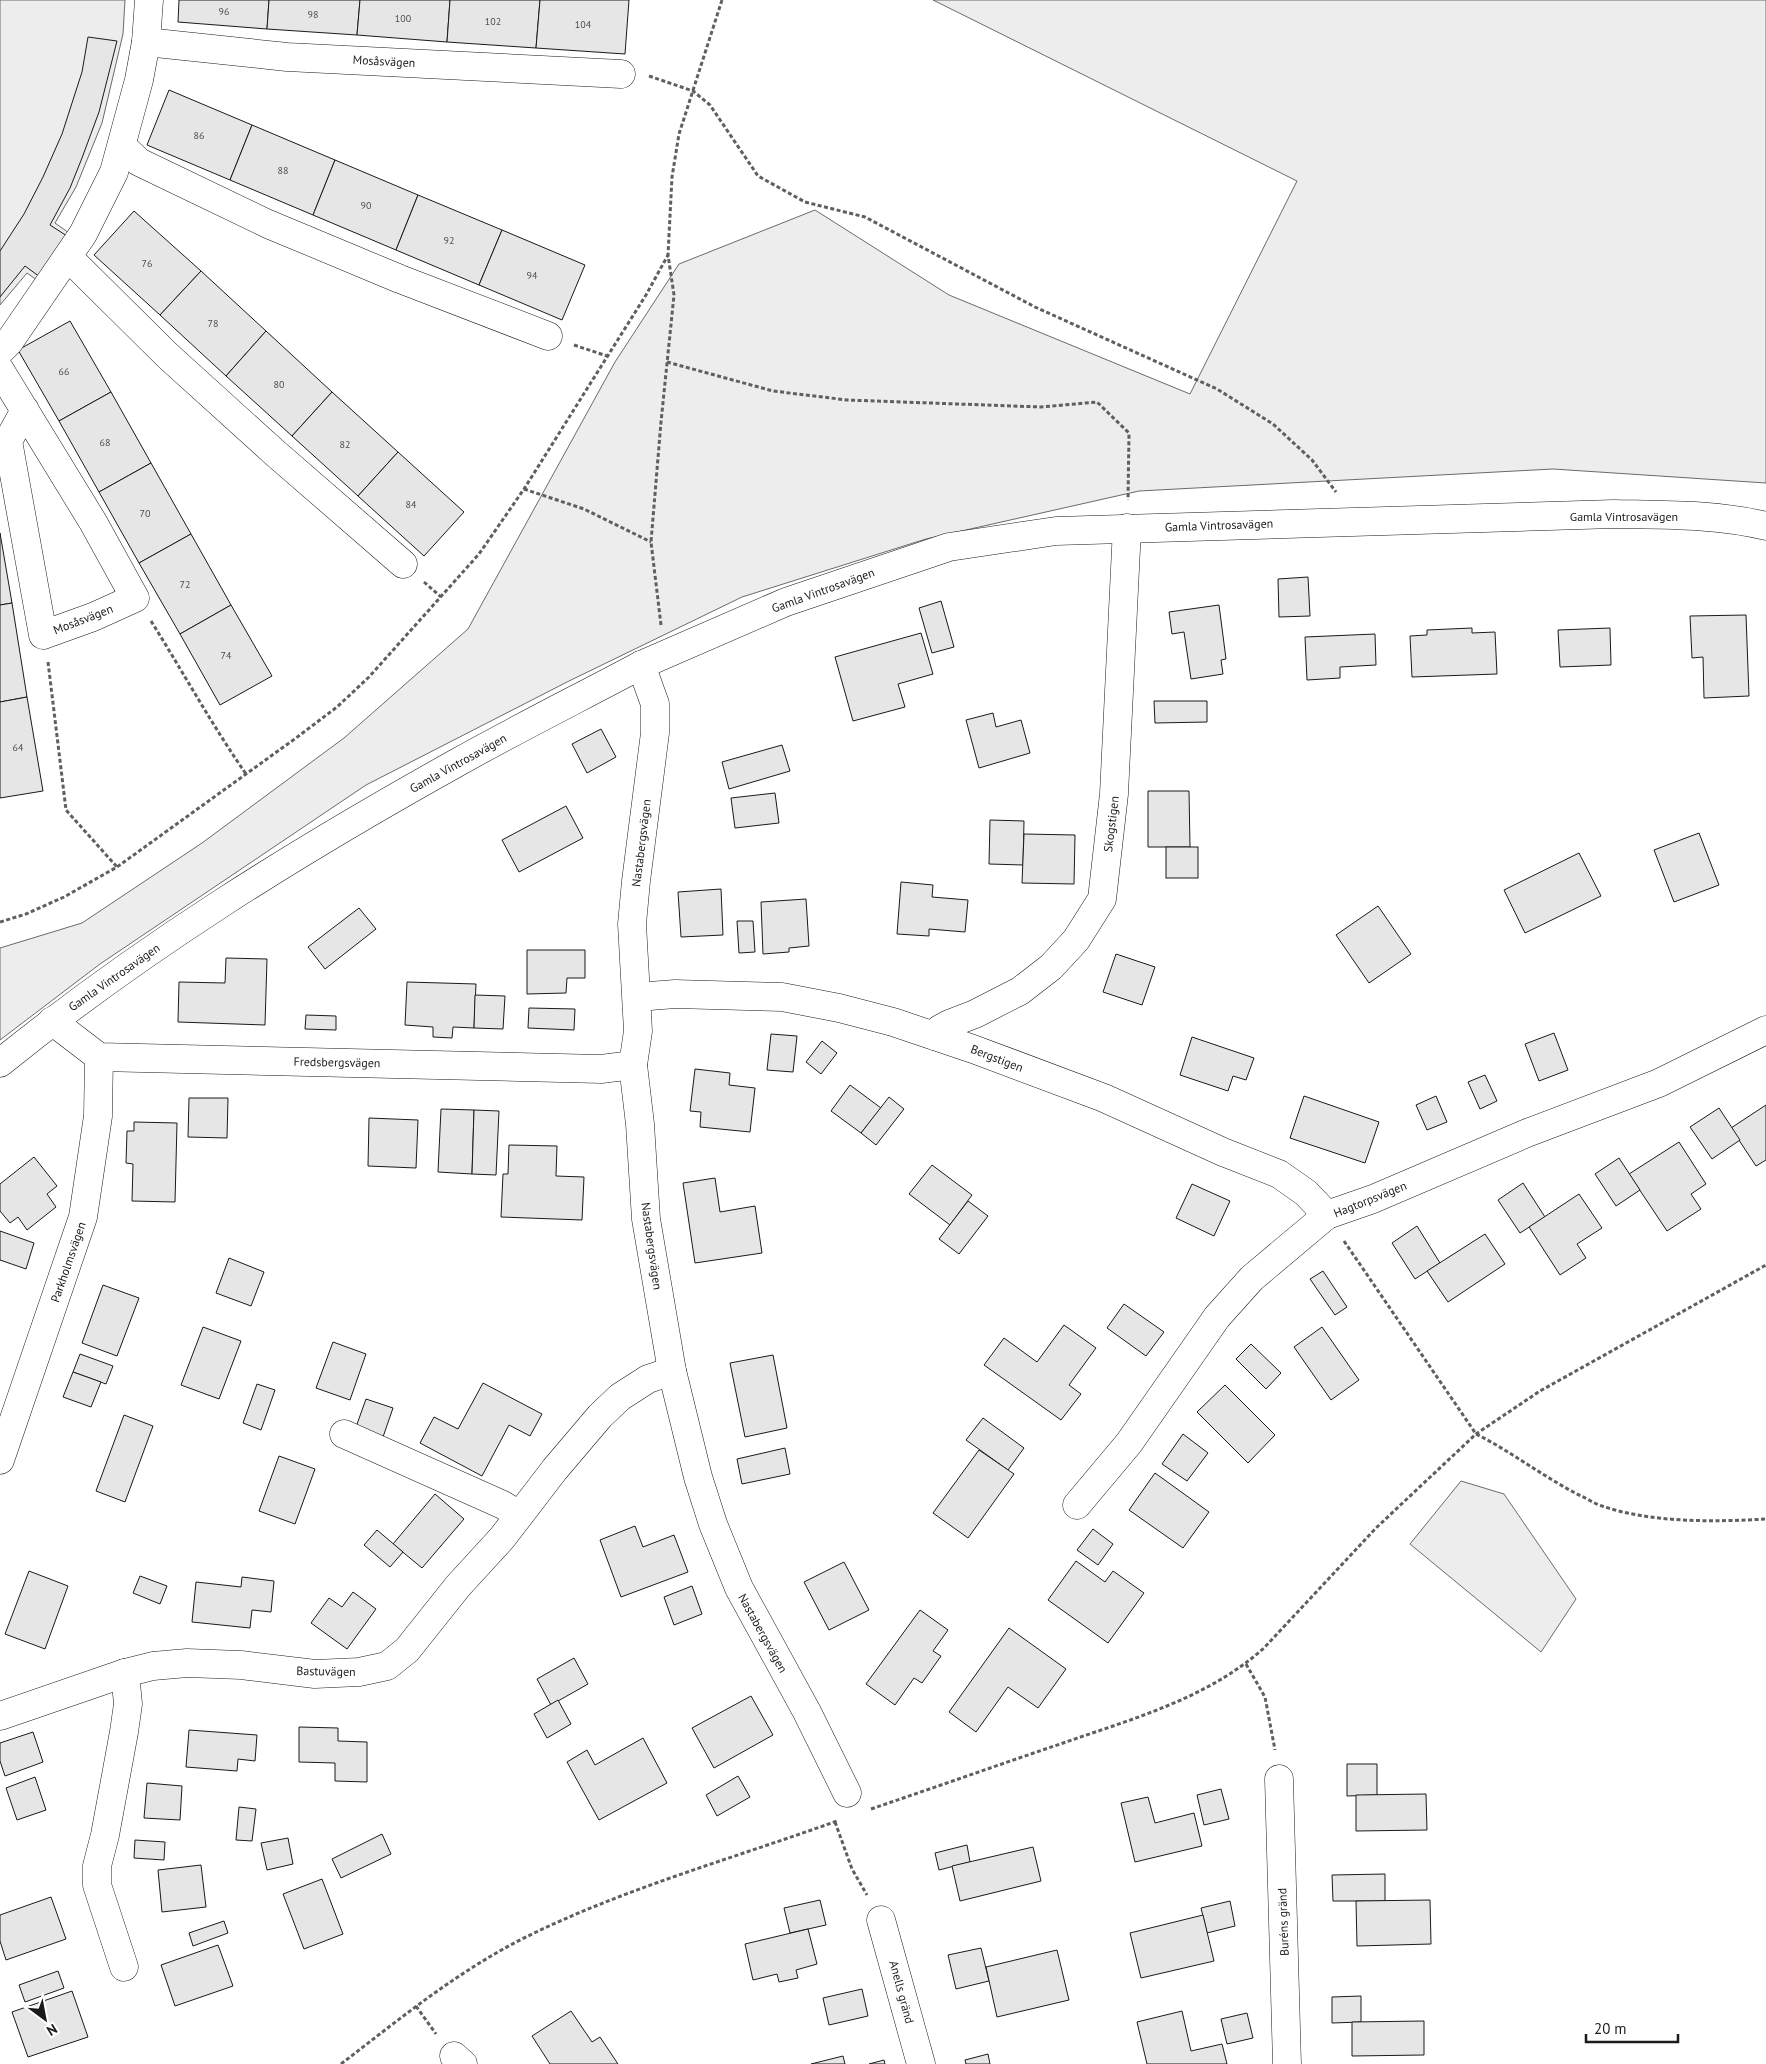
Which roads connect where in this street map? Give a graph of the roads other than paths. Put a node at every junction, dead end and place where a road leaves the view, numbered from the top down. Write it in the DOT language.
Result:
graph roads {
  1 [pos="150,0"];
  2 [pos="146,42"];
  3 [pos="621,74"];
  4 [pos="122,146"];
  5 [pos="68,257"];
  6 [pos="548,336"];
  7 [pos="0,351"];
  8 [pos="0,370"];
  9 [pos="24,410"];
  10 [pos="1766,526"];
  11 [pos="1127,528"];
  12 [pos="403,564"];
  13 [pos="653,660"];
  14 [pos="637,996"];
  15 [pos="52,1020"];
  16 [pos="1766,1030"];
  17 [pos="935,1036"];
  18 [pos="99,1057"];
  19 [pos="0,1063"];
  20 [pos="633,1065"];
  21 [pos="1327,1216"];
  22 [pos="672,1371"];
  23 [pos="344,1434"];
  24 [pos="0,1460"];
  25 [pos="1077,1505"];
  26 [pos="519,1515"];
  27 [pos="125,1673"];
  28 [pos="0,1716"];
  29 [pos="1279,1779"];
  30 [pos="847,1793"];
  31 [pos="881,1920"];
  32 [pos="124,1967"];
  33 [pos="921,2064"];
  34 [pos="1287,2064"];
  1 -- 2 [label="street"];
  2 -- 3 [label="street, Mosåsvägen"];
  2 -- 4 [label="street"];
  4 -- 5 [label="street"];
  4 -- 6 [label="street"];
  5 -- 7 [label="street"];
  5 -- 12 [label="street"];
  8 -- 9 [label="street"];
  9 -- 9 [label="street, Mosåsvägen"];
  10 -- 11 [label="street, Gamla Vintrosavägen"];
  11 -- 13 [label="street, Gamla Vintrosavägen"];
  11 -- 17 [label="street, Skogstigen"];
  13 -- 14 [label="street, Nastabergsvägen"];
  13 -- 15 [label="street, Gamla Vintrosavägen"];
  14 -- 17 [label="street, Bergstigen"];
  14 -- 20 [label="street, Nastabergsvägen"];
  15 -- 18 [label="street"];
  15 -- 19 [label="street, Gamla Vintrosavägen"];
  16 -- 21 [label="street, Hagtorpsvägen"];
  17 -- 21 [label="street, Bergstigen"];
  18 -- 20 [label="street, Fredsbergsvägen"];
  18 -- 24 [label="street, Parkholmsvägen"];
  20 -- 22 [label="street, Nastabergsvägen"];
  21 -- 25 [label="street, Hagtorpsvägen"];
  22 -- 26 [label="street, Bastuvägen"];
  22 -- 30 [label="street, Nastabergsvägen"];
  23 -- 26 [label="street"];
  26 -- 27 [label="street, Bastuvägen"];
  27 -- 28 [label="street, Bastuvägen"];
  27 -- 32 [label="street"];
  29 -- 34 [label="street, Buréns gränd"];
  31 -- 33 [label="street, Anells gränd"];
}
